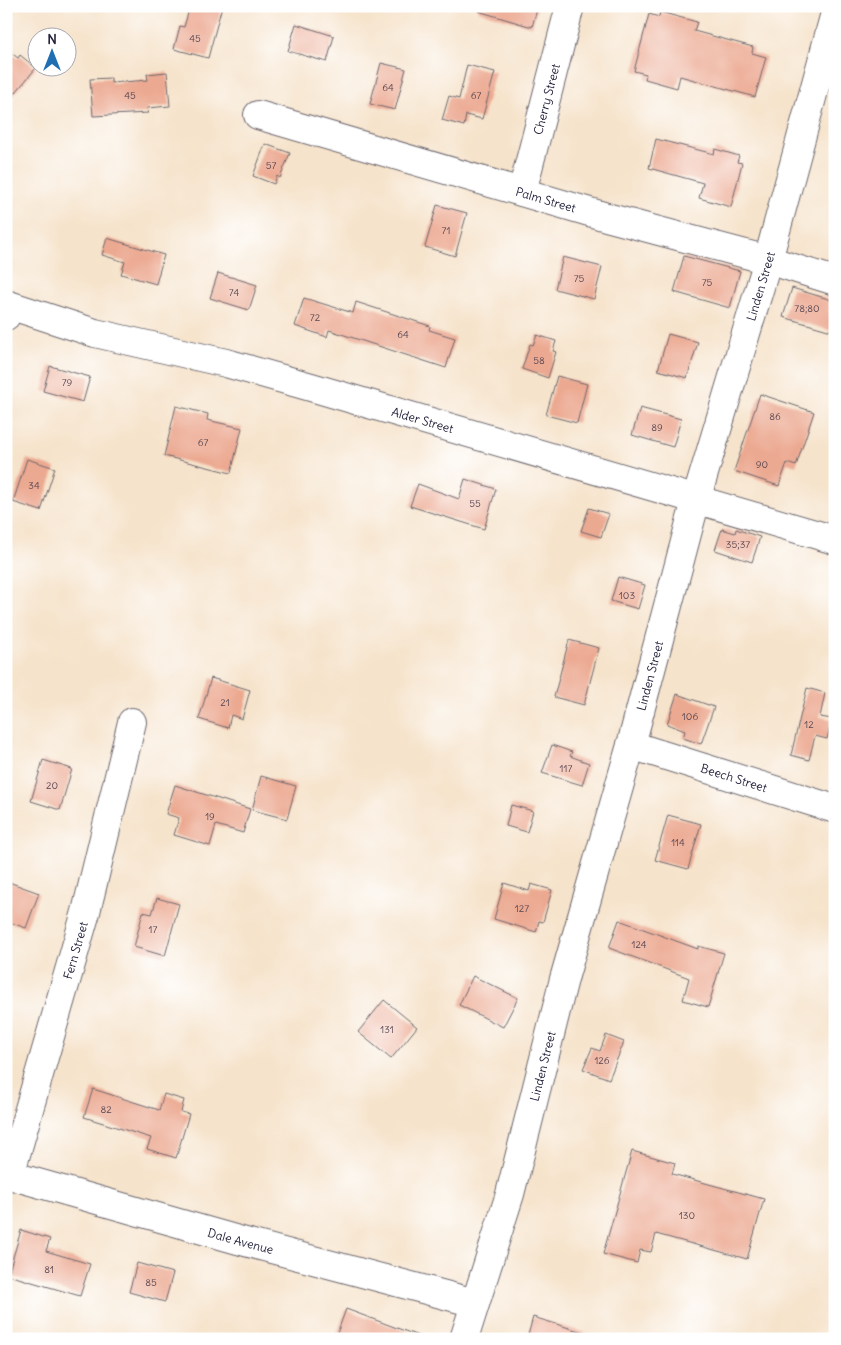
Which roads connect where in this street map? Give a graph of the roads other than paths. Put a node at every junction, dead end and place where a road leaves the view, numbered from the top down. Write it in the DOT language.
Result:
graph roads {
  1 [pos="570,6"];
  2 [pos="823,6"];
  3 [pos="835,11"];
  4 [pos="258,116"];
  5 [pos="522,192"];
  6 [pos="768,260"];
  7 [pos="835,281"];
  8 [pos="8,311"];
  9 [pos="696,500"];
  10 [pos="835,540"];
  11 [pos="132,722"];
  12 [pos="631,745"];
  13 [pos="835,809"];
  14 [pos="8,1174"];
  15 [pos="475,1303"];
  16 [pos="464,1339"];
  1 -- 5 [label="street, Cherry Street"];
  2 -- 3 [label="street"];
  3 -- 6 [label="street, Linden Street"];
  4 -- 5 [label="street, Palm Street"];
  5 -- 6 [label="street, Palm Street"];
  6 -- 7 [label="street, Palm Street"];
  6 -- 9 [label="street, Linden Street"];
  8 -- 9 [label="street, Alder Street"];
  9 -- 10 [label="street, Alder Street"];
  9 -- 12 [label="street, Linden Street"];
  11 -- 14 [label="street, Fern Street"];
  12 -- 13 [label="street, Beech Street"];
  12 -- 15 [label="street, Linden Street"];
  14 -- 15 [label="street, Dale Avenue"];
  15 -- 16 [label="street, Linden Street"];
}
